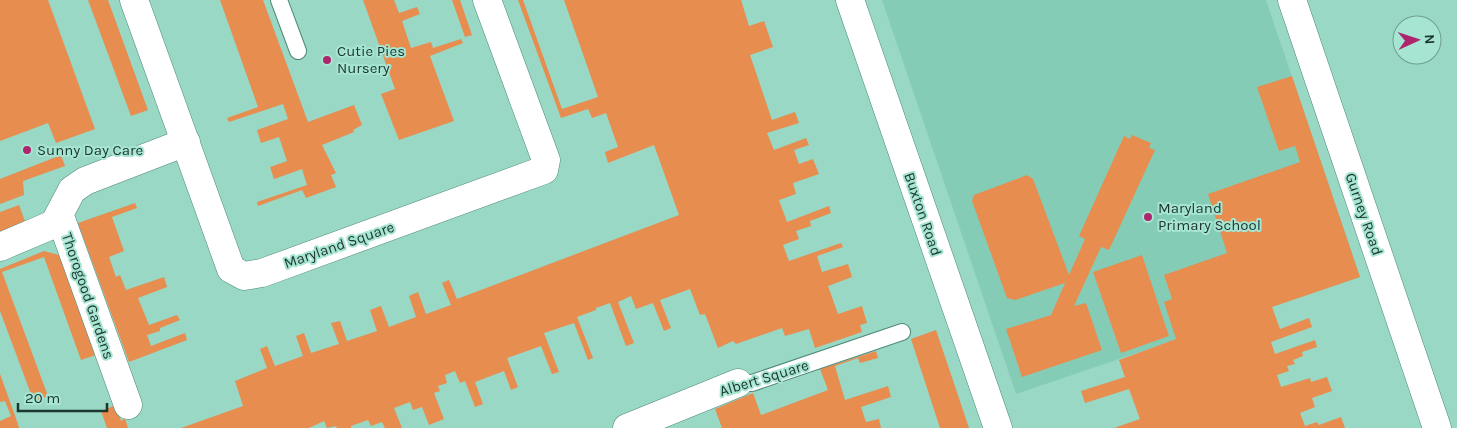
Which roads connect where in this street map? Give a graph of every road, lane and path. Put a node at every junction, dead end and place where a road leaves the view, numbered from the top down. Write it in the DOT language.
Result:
graph roads {
  1 [pos="134,0"];
  2 [pos="279,0"];
  3 [pos="487,0"];
  4 [pos="850,0"];
  5 [pos="1292,0"];
  6 [pos="298,50"];
  7 [pos="186,142"];
  8 [pos="60,216"];
  9 [pos="0,246"];
  10 [pos="902,332"];
  11 [pos="738,383"];
  12 [pos="128,405"];
  13 [pos="627,428"];
  14 [pos="998,428"];
  15 [pos="1436,428"];
  1 -- 7 [label="street, Maryland Square"];
  2 -- 6 [label="lane"];
  3 -- 7 [label="street, Maryland Square"];
  4 -- 14 [label="street, Buxton Road"];
  5 -- 15 [label="street, Gurney Road"];
  7 -- 8 [label="street, Thorogood Gardens"];
  8 -- 9 [label="street, Thorogood Gardens"];
  8 -- 12 [label="street, Thorogood Gardens"];
  10 -- 11 [label="lane, Albert Square"];
  11 -- 13 [label="street, Albert Square"];
}
